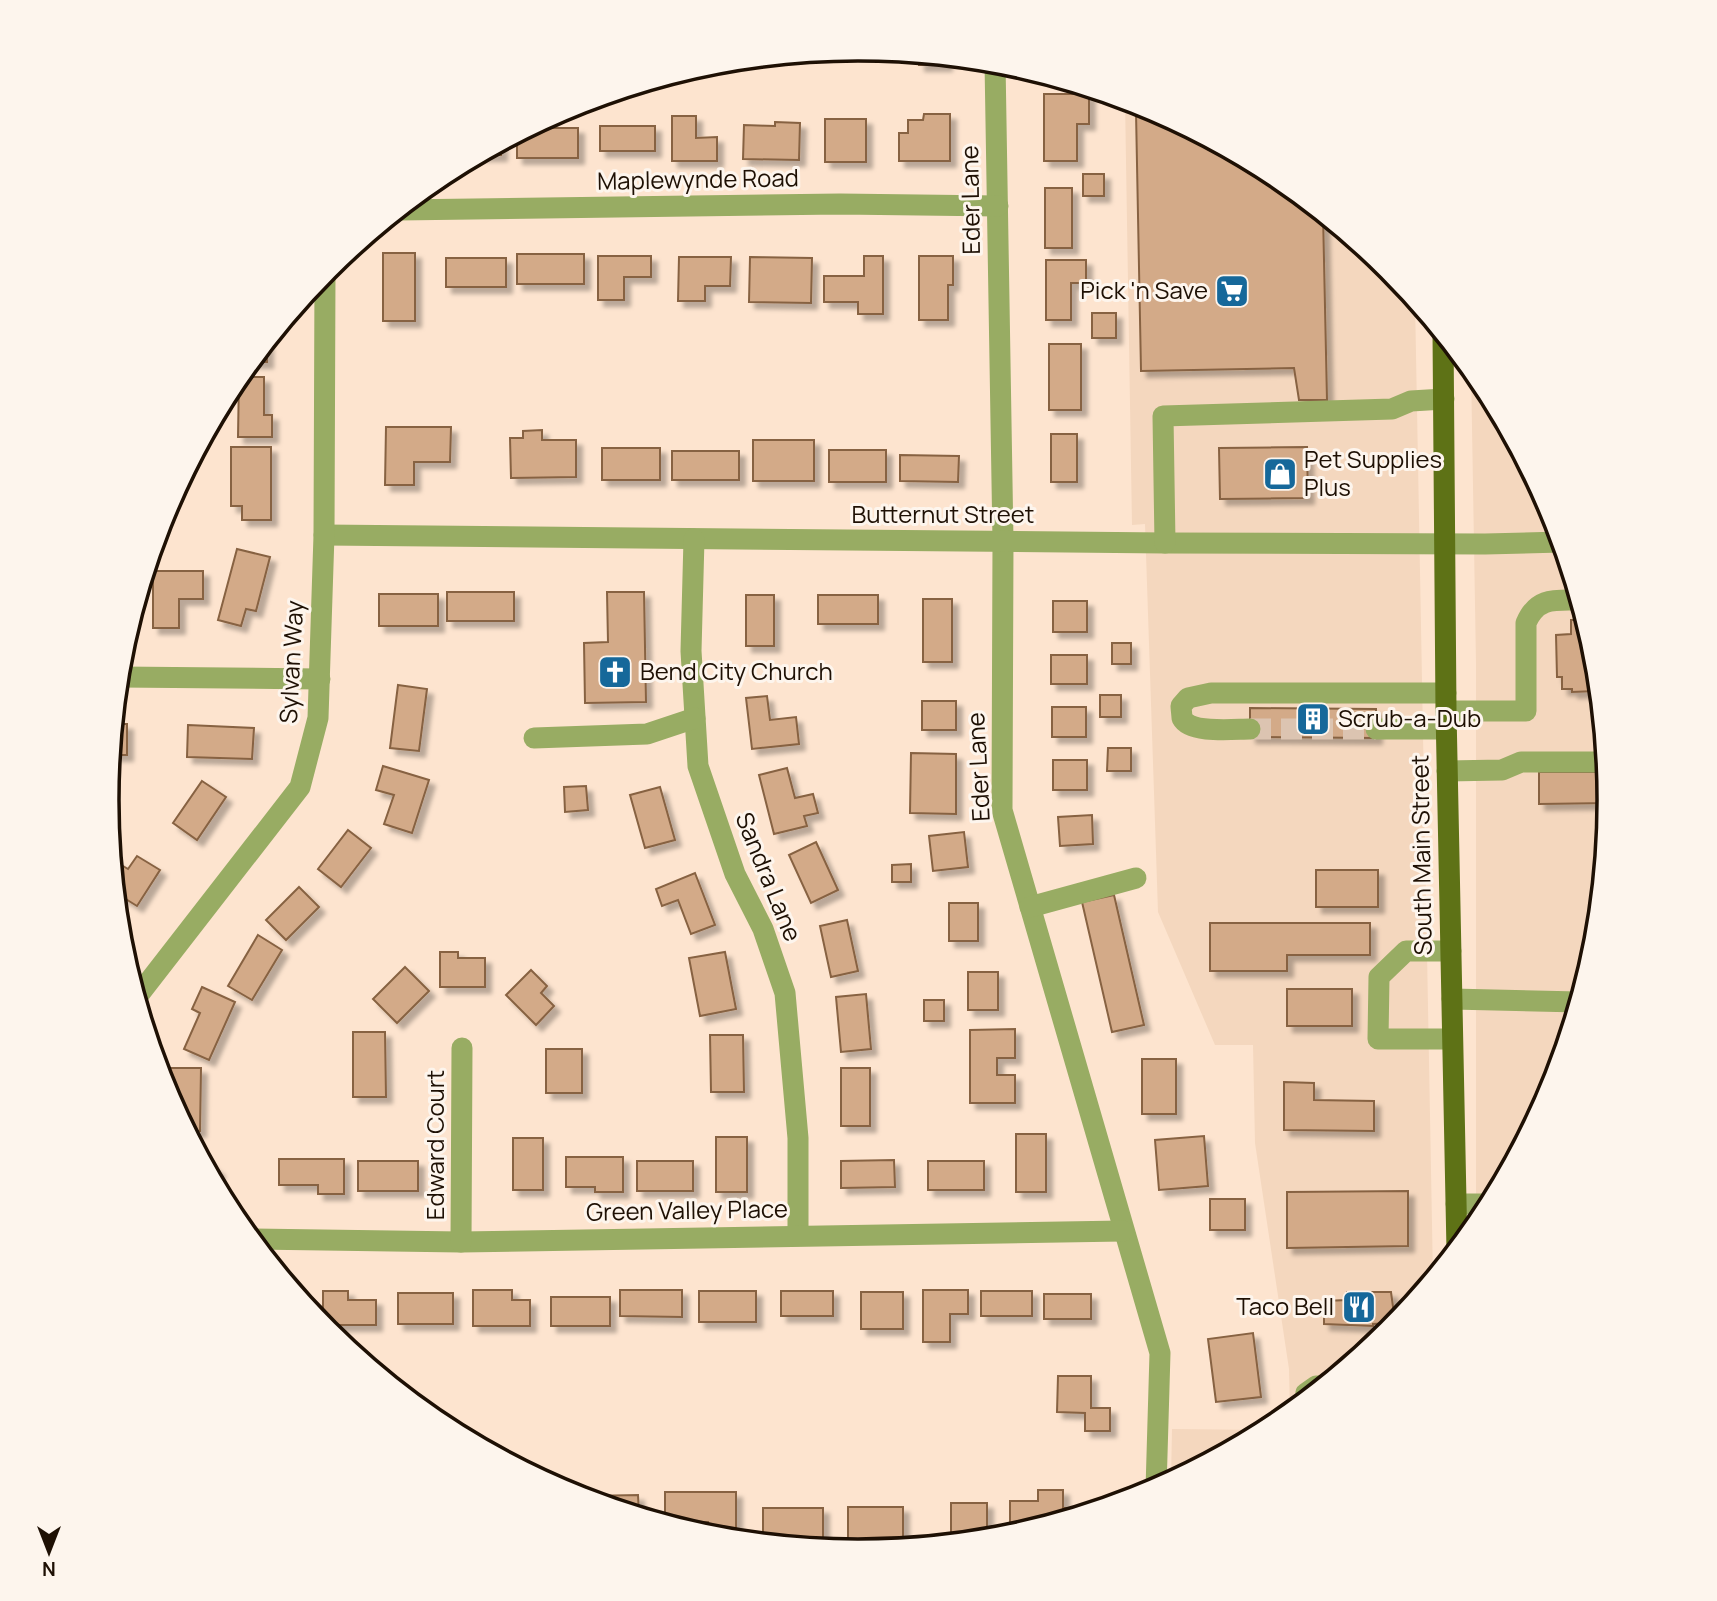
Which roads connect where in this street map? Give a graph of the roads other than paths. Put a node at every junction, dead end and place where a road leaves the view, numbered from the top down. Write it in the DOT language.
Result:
graph roads {
  1 [pos="995,74"];
  2 [pos="998,206"];
  3 [pos="414,210"];
  4 [pos="325,290"];
  5 [pos="1443,348"];
  6 [pos="1444,399"];
  7 [pos="324,536"];
  8 [pos="694,539"];
  9 [pos="1003,541"];
  10 [pos="1551,542"];
  11 [pos="1165,544"];
  12 [pos="1445,544"];
  13 [pos="1570,600"];
  14 [pos="130,677"];
  15 [pos="320,679"];
  16 [pos="1446,711"];
  17 [pos="695,718"];
  18 [pos="1250,729"];
  19 [pos="1376,729"];
  20 [pos="534,738"];
  21 [pos="1596,762"];
  22 [pos="1447,771"];
  23 [pos="1136,878"];
  24 [pos="1030,907"];
  25 [pos="1451,951"];
  26 [pos="143,988"];
  27 [pos="1452,999"];
  28 [pos="1570,1002"];
  29 [pos="1452,1039"];
  30 [pos="463,1048"];
  31 [pos="1456,1204"];
  32 [pos="1477,1204"];
  33 [pos="1123,1231"];
  34 [pos="1457,1234"];
  35 [pos="798,1235"];
  36 [pos="264,1240"];
  37 [pos="461,1242"];
  38 [pos="1156,1476"];
  1 -- 2 [label="street, Eder Lane"];
  2 -- 3 [label="street, Maplewynde Road"];
  2 -- 9 [label="street, Eder Lane"];
  4 -- 7 [label="street, Sylvan Way"];
  5 -- 6 [label="main road, South Main Street"];
  6 -- 11 [label="street"];
  6 -- 12 [label="main road, South Main Street"];
  7 -- 8 [label="street, Butternut Street"];
  7 -- 15 [label="street, Sylvan Way"];
  8 -- 9 [label="street, Butternut Street"];
  8 -- 17 [label="street, Sandra Lane"];
  9 -- 11 [label="street, Butternut Street"];
  9 -- 24 [label="street, Eder Lane"];
  10 -- 12 [label="street, Butternut Street"];
  11 -- 12 [label="street, Butternut Street"];
  12 -- 16 [label="main road, South Main Street"];
  13 -- 16 [label="street"];
  14 -- 15 [label="street"];
  15 -- 26 [label="street, Sylvan Way"];
  16 -- 18 [label="street"];
  16 -- 19 [label="street"];
  16 -- 22 [label="main road, South Main Street"];
  17 -- 20 [label="street"];
  17 -- 35 [label="street, Sandra Lane"];
  21 -- 22 [label="street"];
  22 -- 25 [label="main road, South Main Street"];
  23 -- 24 [label="street"];
  24 -- 33 [label="street, Eder Lane"];
  25 -- 27 [label="main road, South Main Street"];
  25 -- 29 [label="street"];
  27 -- 28 [label="street"];
  27 -- 29 [label="main road, South Main Street"];
  29 -- 31 [label="main road, South Main Street"];
  30 -- 37 [label="street, Edward Court"];
  31 -- 32 [label="street"];
  31 -- 34 [label="main road, South Main Street"];
  33 -- 35 [label="street, Green Valley Place"];
  33 -- 38 [label="street, Eder Lane"];
  35 -- 37 [label="street, Green Valley Place"];
  36 -- 37 [label="street, Green Valley Place"];
}
